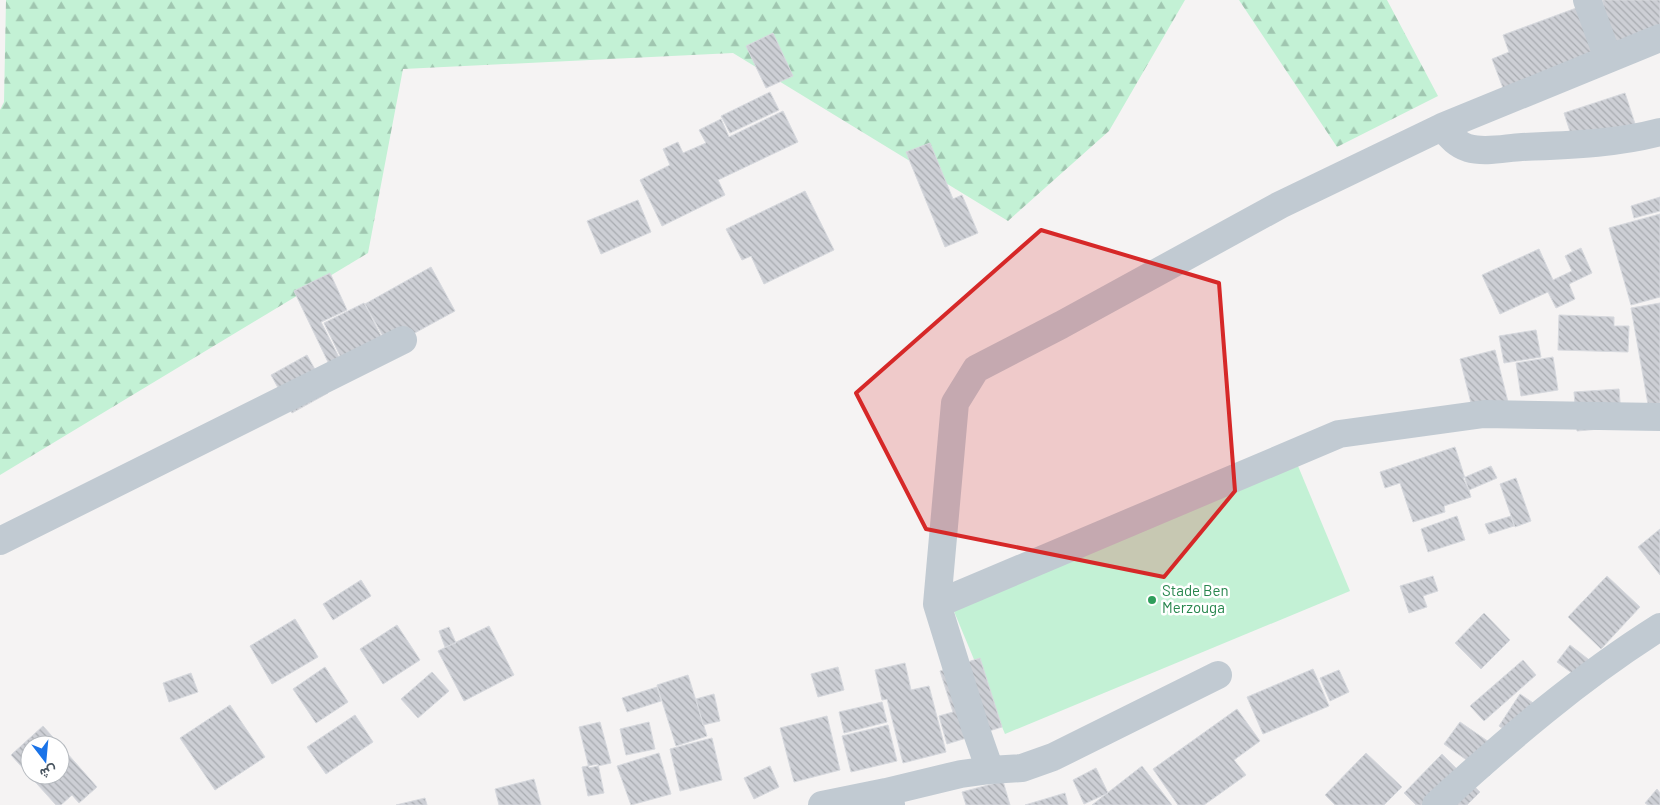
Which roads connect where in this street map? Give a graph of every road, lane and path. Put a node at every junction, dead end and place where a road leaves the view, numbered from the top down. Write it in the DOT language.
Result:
graph roads {
  1 [pos="1587,0"];
  2 [pos="1660,38"];
  3 [pos="1608,58"];
  4 [pos="1442,127"];
  5 [pos="1660,132"];
  6 [pos="403,340"];
  7 [pos="1660,417"];
  8 [pos="0,541"];
  9 [pos="937,604"];
  10 [pos="1660,627"];
  11 [pos="1218,675"];
  12 [pos="990,770"];
  13 [pos="889,798"];
  14 [pos="822,805"];
  15 [pos="1436,805"];
  1 -- 3 [label="street"];
  2 -- 3 [label="street"];
  3 -- 4 [label="street"];
  4 -- 5 [label="street"];
  4 -- 9 [label="street"];
  6 -- 8 [label="street"];
  7 -- 9 [label="street"];
  9 -- 12 [label="street"];
  10 -- 15 [label="street"];
  11 -- 12 [label="street"];
  12 -- 13 [label="street"];
  13 -- 14 [label="street"];
}
